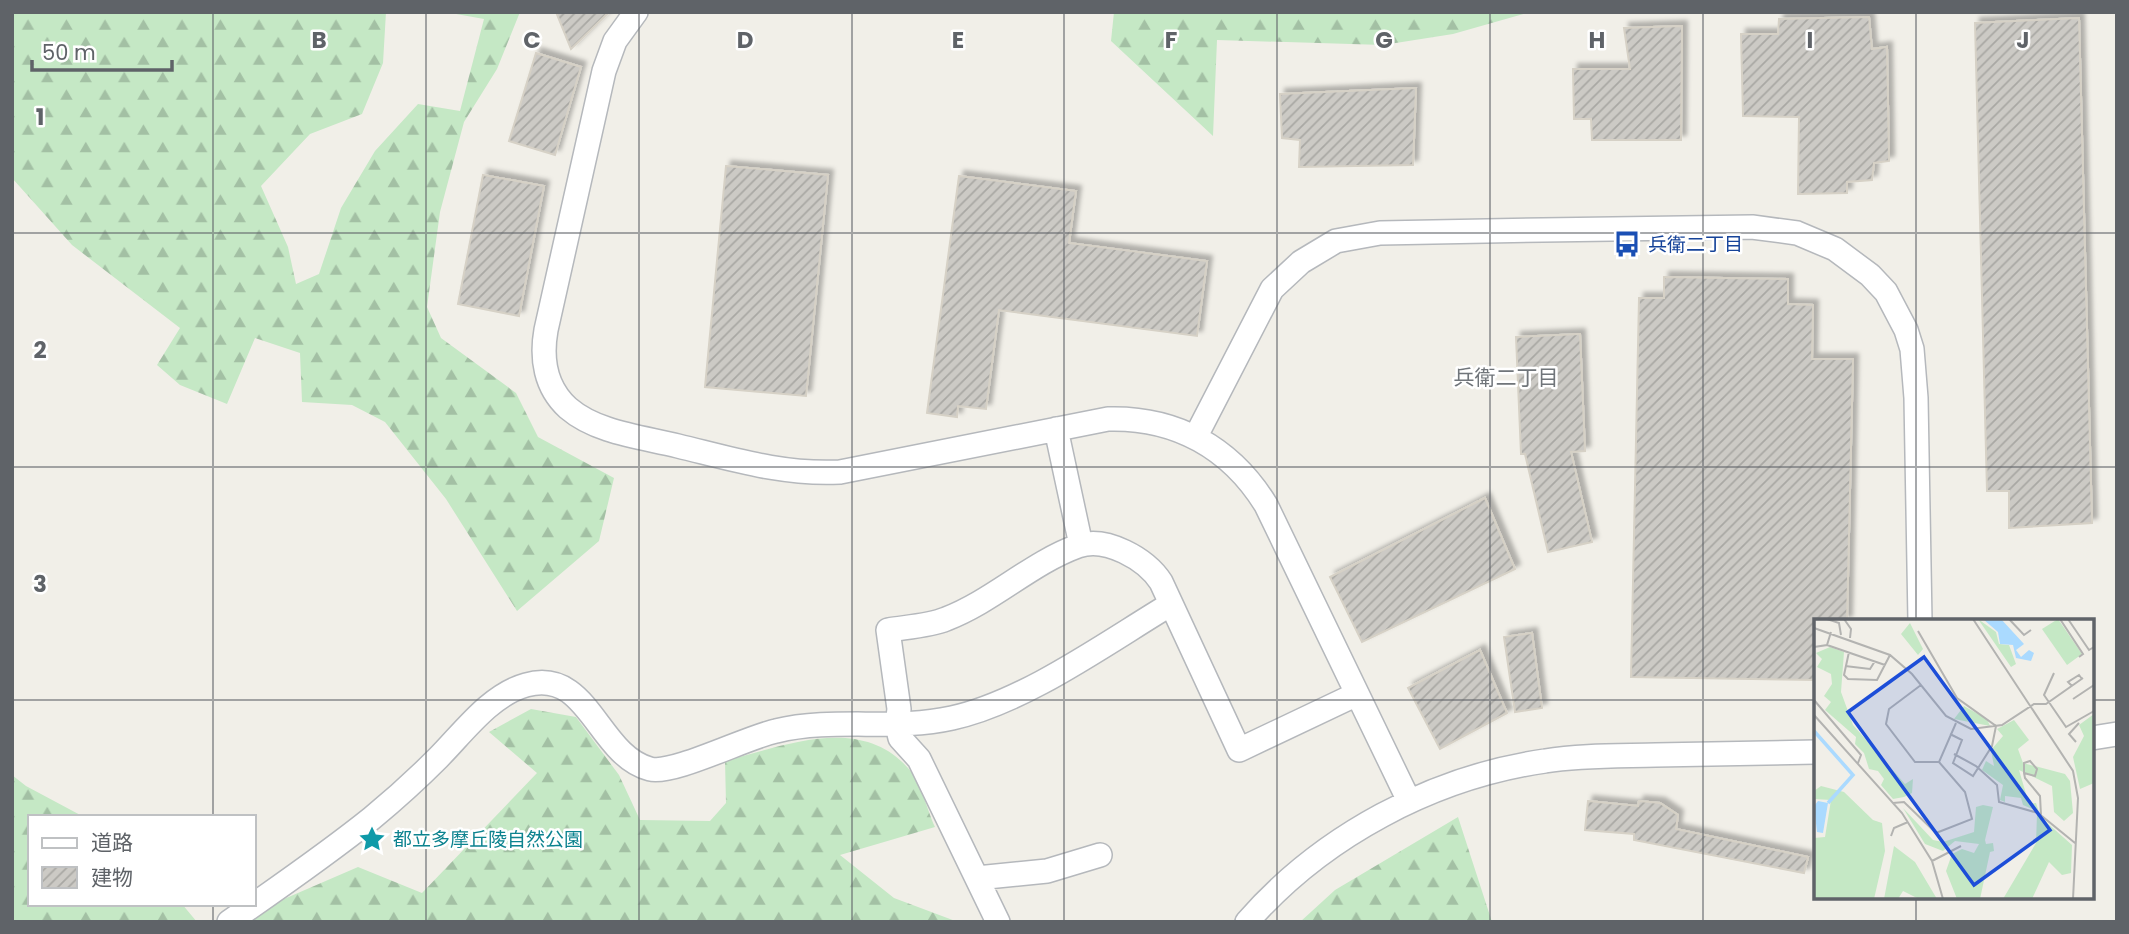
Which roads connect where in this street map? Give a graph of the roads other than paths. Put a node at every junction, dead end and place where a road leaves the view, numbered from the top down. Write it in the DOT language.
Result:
graph roads {
  1 [pos="636,12"];
  2 [pos="1056,429"];
  3 [pos="1196,436"];
  4 [pos="1080,545"];
  5 [pos="1171,604"];
  6 [pos="1920,619"];
  7 [pos="1357,694"];
  8 [pos="897,725"];
  9 [pos="2117,734"];
  10 [pos="2094,737"];
  11 [pos="1814,752"];
  12 [pos="1409,801"];
  13 [pos="1100,855"];
  14 [pos="977,878"];
  15 [pos="256,902"];
  16 [pos="251,906"];
  17 [pos="229,922"];
  18 [pos="998,922"];
  19 [pos="1247,922"];
  1 -- 2 [label="street"];
  2 -- 3 [label="street"];
  2 -- 4 [label="street"];
  3 -- 6 [label="street"];
  3 -- 7 [label="street"];
  4 -- 5 [label="street"];
  4 -- 8 [label="street"];
  5 -- 7 [label="street"];
  5 -- 8 [label="street"];
  7 -- 12 [label="street"];
  8 -- 14 [label="street"];
  8 -- 15 [label="street"];
  9 -- 10 [label="street"];
  11 -- 12 [label="street"];
  12 -- 19 [label="street"];
  13 -- 14 [label="street"];
  14 -- 18 [label="street"];
  16 -- 17 [label="street"];
}
